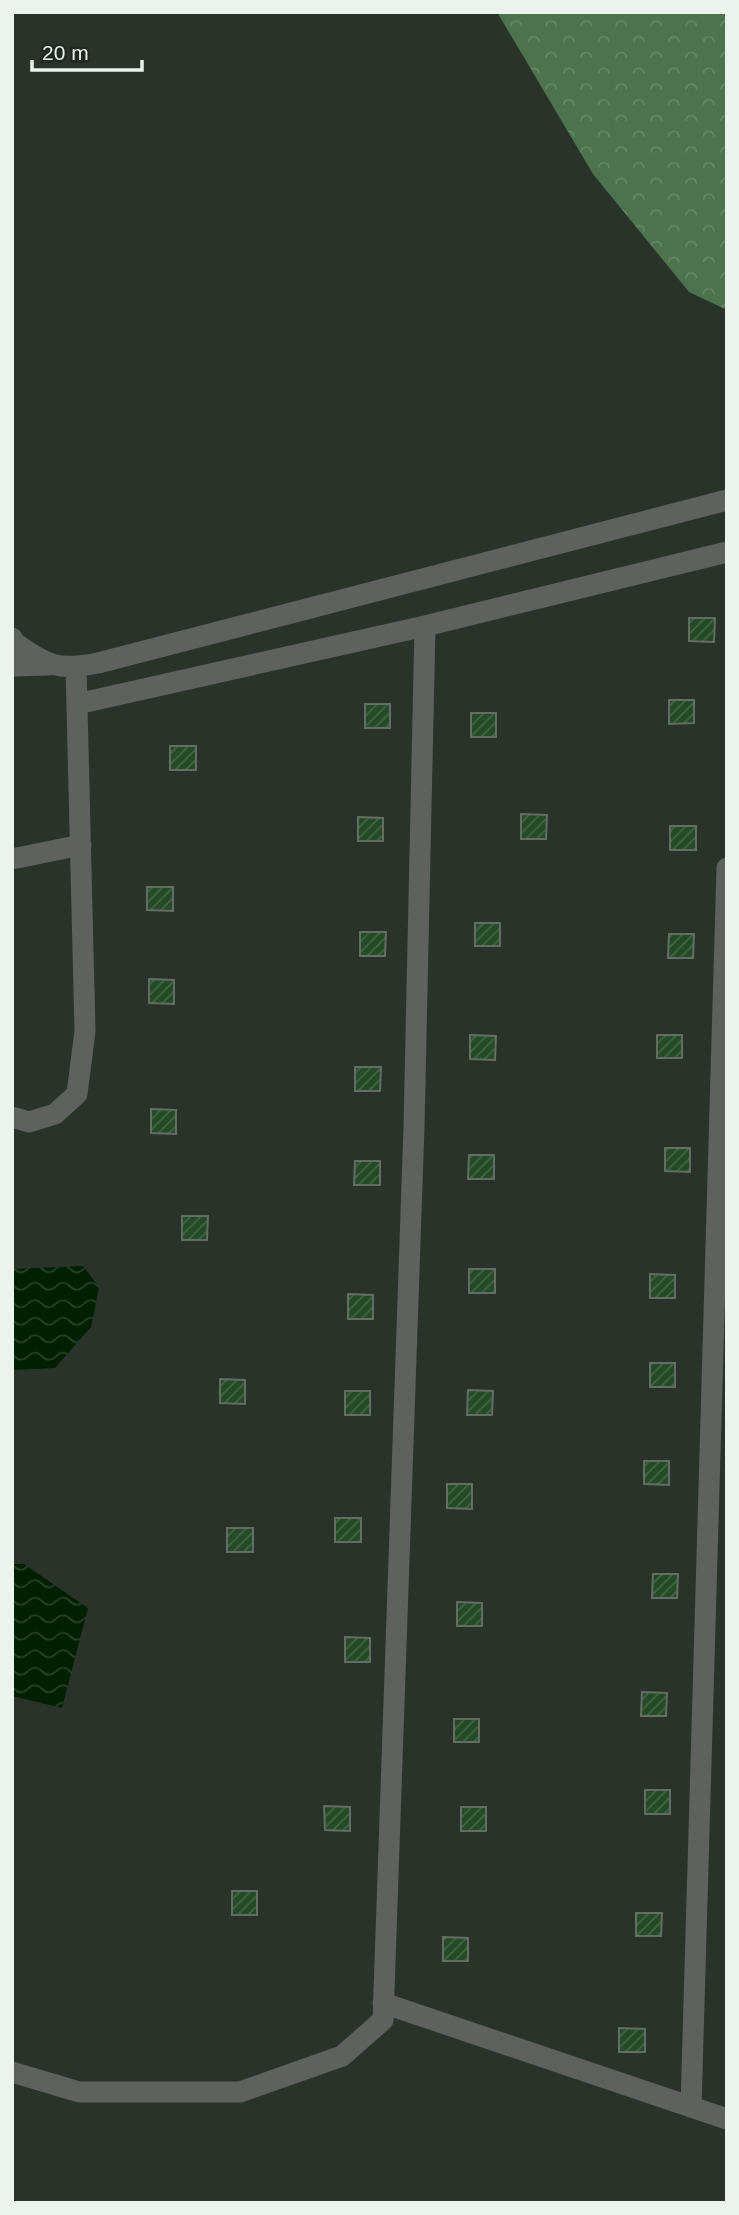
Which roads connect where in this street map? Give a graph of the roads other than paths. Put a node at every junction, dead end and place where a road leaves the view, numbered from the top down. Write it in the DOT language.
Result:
graph roads {
  1 [pos="727,500"];
  2 [pos="727,552"];
  3 [pos="425,626"];
  4 [pos="12,638"];
  5 [pos="47,665"];
  6 [pos="12,666"];
  7 [pos="76,667"];
  8 [pos="77,704"];
  9 [pos="81,845"];
  10 [pos="12,859"];
  11 [pos="727,867"];
  12 [pos="12,1117"];
  13 [pos="383,2003"];
  14 [pos="12,2072"];
  15 [pos="691,2108"];
  16 [pos="727,2119"];
  1 -- 7 [label="street"];
  2 -- 3 [label="street"];
  3 -- 8 [label="street"];
  3 -- 13 [label="street"];
  4 -- 5 [label="street"];
  5 -- 6 [label="street"];
  5 -- 7 [label="street"];
  7 -- 8 [label="street"];
  8 -- 9 [label="street"];
  9 -- 10 [label="street"];
  9 -- 12 [label="street"];
  11 -- 15 [label="street"];
  13 -- 14 [label="street"];
  13 -- 15 [label="street"];
  15 -- 16 [label="street"];
}
